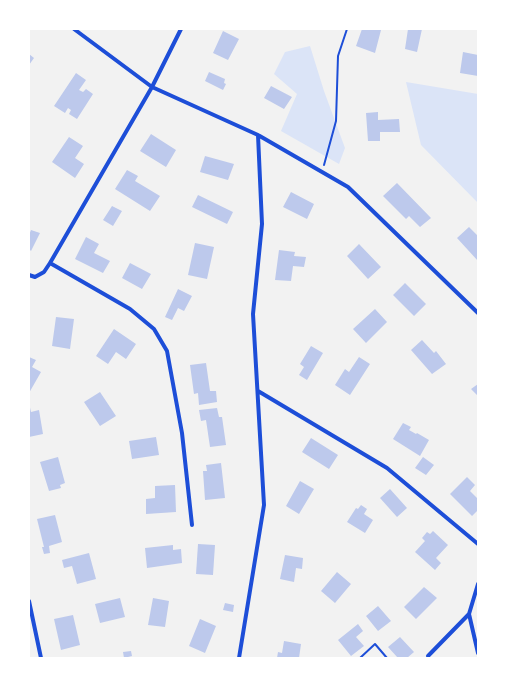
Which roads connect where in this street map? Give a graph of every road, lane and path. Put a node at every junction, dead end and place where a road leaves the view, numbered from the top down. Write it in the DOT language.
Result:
graph roads {
  1 [pos="74,29"];
  2 [pos="181,29"];
  3 [pos="347,29"];
  4 [pos="152,87"];
  5 [pos="258,135"];
  6 [pos="322,172"];
  7 [pos="50,263"];
  8 [pos="29,275"];
  9 [pos="478,313"];
  10 [pos="258,391"];
  11 [pos="192,525"];
  12 [pos="478,544"];
  13 [pos="478,584"];
  14 [pos="29,601"];
  15 [pos="469,614"];
  16 [pos="478,653"];
  17 [pos="428,656"];
  18 [pos="41,658"];
  19 [pos="239,658"];
  20 [pos="360,658"];
  21 [pos="388,658"];
  1 -- 4 [label="street"];
  2 -- 4 [label="street"];
  3 -- 6 [label="path"];
  4 -- 5 [label="street"];
  4 -- 7 [label="street"];
  5 -- 6 [label="street"];
  5 -- 10 [label="street"];
  6 -- 9 [label="street"];
  7 -- 8 [label="street"];
  7 -- 11 [label="street"];
  10 -- 12 [label="street"];
  10 -- 19 [label="street"];
  13 -- 15 [label="street"];
  14 -- 18 [label="street"];
  15 -- 16 [label="street"];
  15 -- 17 [label="street"];
  20 -- 21 [label="path"];
}
